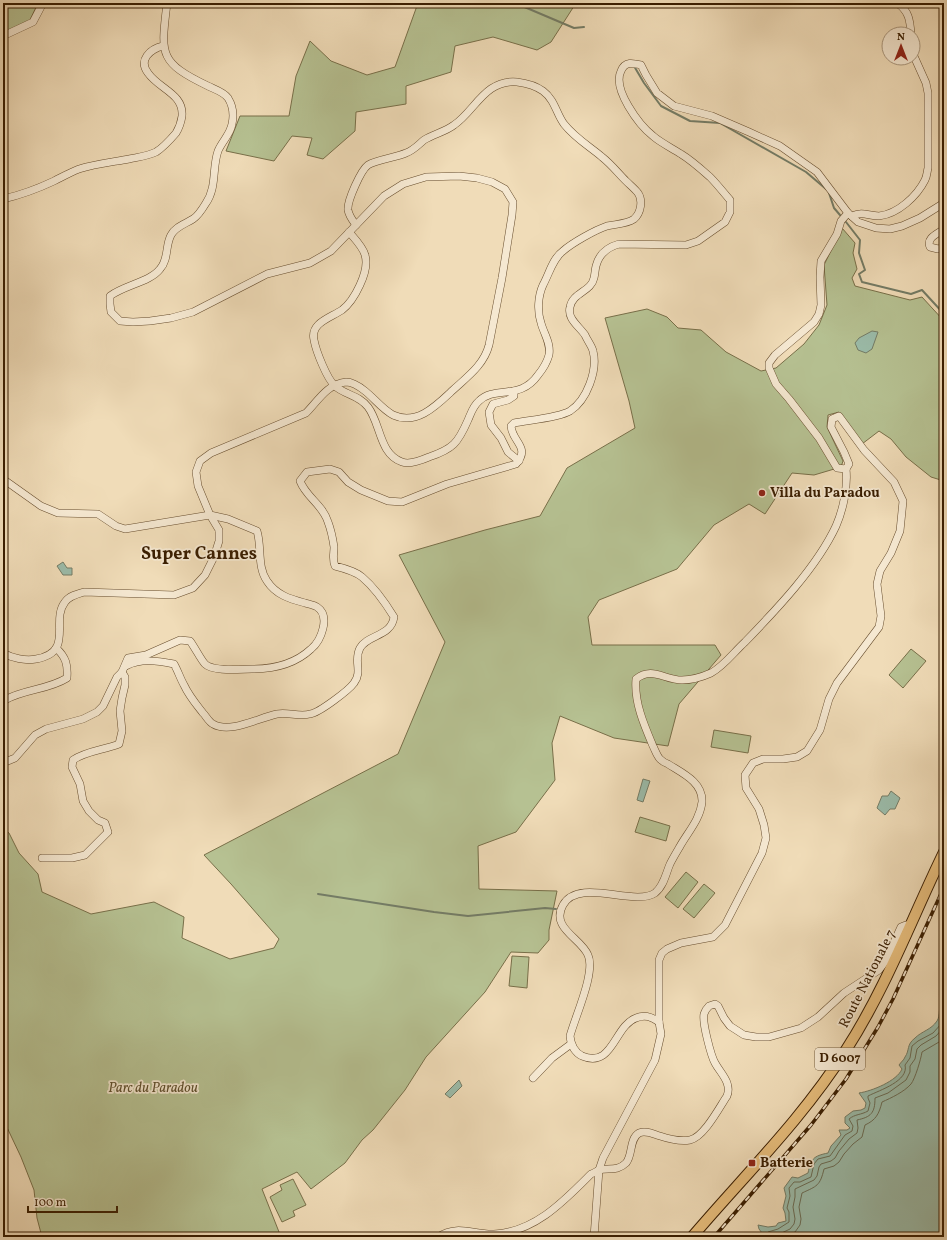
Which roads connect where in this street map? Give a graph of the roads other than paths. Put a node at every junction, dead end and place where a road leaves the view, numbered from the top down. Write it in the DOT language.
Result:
graph roads {
  1 [pos="43,3"];
  2 [pos="167,3"];
  3 [pos="897,3"];
  4 [pos="910,26"];
  5 [pos="3,36"];
  6 [pos="163,46"];
  7 [pos="919,66"];
  8 [pos="3,199"];
  9 [pos="944,203"];
  10 [pos="850,214"];
  11 [pos="356,225"];
  12 [pos="944,229"];
  13 [pos="349,232"];
  14 [pos="944,248"];
  15 [pos="334,385"];
  16 [pos="514,392"];
  17 [pos="519,461"];
  18 [pos="846,470"];
  19 [pos="3,479"];
  20 [pos="210,515"];
  21 [pos="56,648"];
  22 [pos="3,653"];
  23 [pos="124,669"];
  24 [pos="3,705"];
  25 [pos="3,763"];
  26 [pos="944,852"];
  27 [pos="42,858"];
  28 [pos="944,861"];
  29 [pos="910,926"];
  30 [pos="659,1022"];
  31 [pos="571,1044"];
  32 [pos="533,1078"];
  33 [pos="599,1170"];
  34 [pos="438,1237"];
  35 [pos="594,1237"];
  36 [pos="692,1237"];
  37 [pos="699,1237"];
  1 -- 5 [label="street"];
  2 -- 6 [label="street"];
  3 -- 4 [label="street"];
  6 -- 8 [label="street"];
  6 -- 13 [label="street"];
  7 -- 10 [label="street"];
  9 -- 10 [label="street"];
  10 -- 17 [label="street"];
  10 -- 18 [label="street"];
  11 -- 13 [label="street"];
  11 -- 15 [label="street"];
  11 -- 16 [label="street"];
  12 -- 14 [label="street"];
  13 -- 15 [label="street"];
  15 -- 16 [label="street"];
  15 -- 20 [label="street"];
  16 -- 17 [label="street"];
  17 -- 23 [label="street"];
  18 -- 30 [label="street"];
  18 -- 31 [label="street"];
  19 -- 20 [label="street"];
  20 -- 21 [label="street"];
  20 -- 23 [label="street"];
  21 -- 22 [label="street"];
  21 -- 24 [label="street"];
  23 -- 25 [label="street"];
  23 -- 27 [label="street"];
  26 -- 29 [label="main road, Route Nationale 7 / D 6007"];
  28 -- 37 [label="main road, D 6007"];
  29 -- 33 [label="street"];
  29 -- 36 [label="main road, Route Nationale 7 / D 6007"];
  30 -- 31 [label="street"];
  30 -- 33 [label="street"];
  31 -- 32 [label="street"];
  33 -- 34 [label="street"];
  33 -- 35 [label="street"];
}
